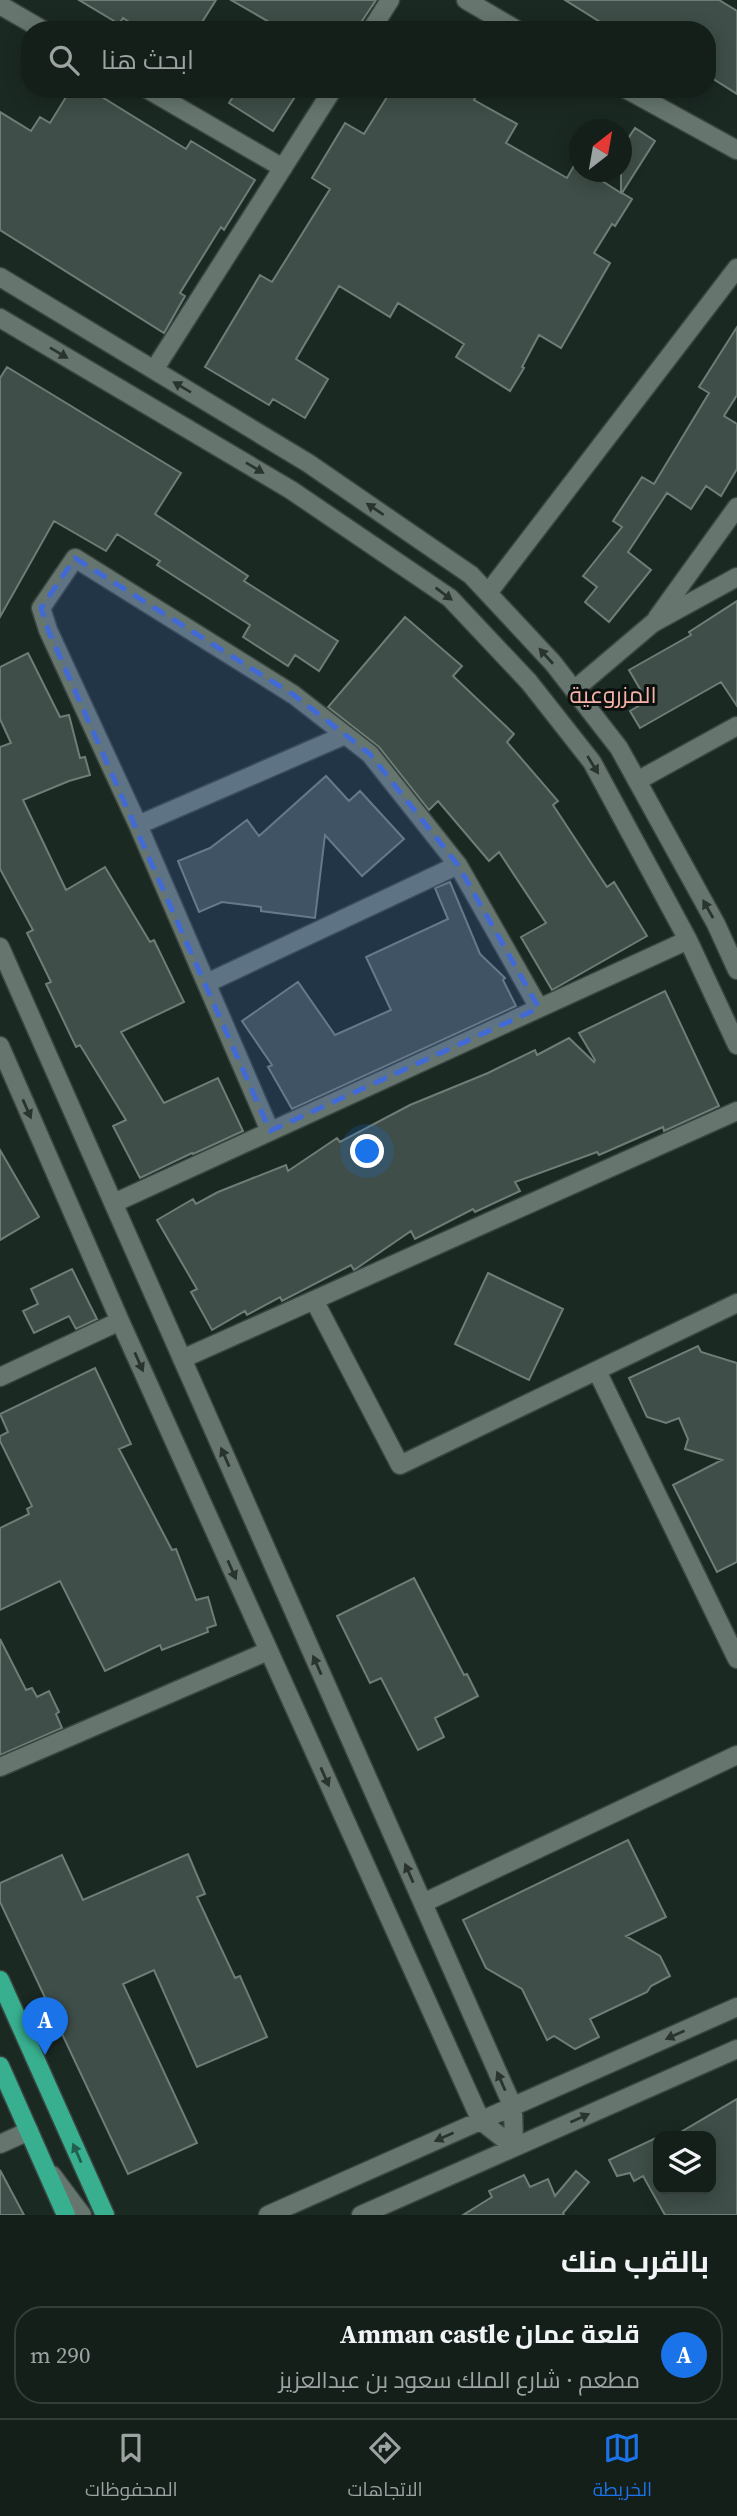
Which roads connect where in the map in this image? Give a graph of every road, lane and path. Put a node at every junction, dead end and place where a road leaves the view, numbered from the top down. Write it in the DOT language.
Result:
graph roads {
  1 [pos="390,0"];
  2 [pos="466,0"];
  3 [pos="0,5"];
  4 [pos="28,21"];
  5 [pos="377,21"];
  6 [pos="502,21"];
  7 [pos="162,98"];
  8 [pos="327,98"];
  9 [pos="642,98"];
  10 [pos="737,150"];
  11 [pos="283,168"];
  12 [pos="737,268"];
  13 [pos="0,277"];
  14 [pos="729,295"];
  15 [pos="0,318"];
  16 [pos="154,370"];
  17 [pos="737,507"];
  18 [pos="737,577"];
  19 [pos="488,593"];
  20 [pos="653,623"];
  21 [pos="574,690"];
  22 [pos="737,726"];
  23 [pos="345,735"];
  24 [pos="636,780"];
  25 [pos="138,825"];
  26 [pos="458,865"];
  27 [pos="688,940"];
  28 [pos="0,947"];
  29 [pos="737,970"];
  30 [pos="206,984"];
  31 [pos="539,1008"];
  32 [pos="737,1045"];
  33 [pos="0,1046"];
  34 [pos="737,1111"];
  35 [pos="271,1132"];
  36 [pos="114,1203"];
  37 [pos="314,1300"];
  38 [pos="737,1303"];
  39 [pos="120,1321"];
  40 [pos="182,1359"];
  41 [pos="597,1371"];
  42 [pos="0,1377"];
  43 [pos="268,1651"];
  44 [pos="737,1659"];
  45 [pos="737,1755"];
  46 [pos="0,1767"];
  47 [pos="423,1903"];
  48 [pos="0,1980"];
  49 [pos="737,2007"];
  50 [pos="737,2049"];
  51 [pos="0,2066"];
  52 [pos="513,2107"];
  53 [pos="481,2121"];
  54 [pos="29,2131"];
  55 [pos="0,2144"];
  56 [pos="514,2147"];
  57 [pos="43,2164"];
  58 [pos="65,2215"];
  59 [pos="82,2215"];
  60 [pos="104,2215"];
  61 [pos="268,2215"];
  62 [pos="361,2215"];
  1 -- 5 [label="street"];
  2 -- 6 [label="street"];
  3 -- 4 [label="street"];
  7 -- 11 [label="street"];
  8 -- 11 [label="street"];
  9 -- 10 [label="street"];
  11 -- 16 [label="street"];
  12 -- 14 [label="street"];
  13 -- 16 [label="street"];
  14 -- 19 [label="street"];
  15 -- 27 [label="street, one-way"];
  19 -- 16 [label="street, one-way"];
  17 -- 20 [label="street"];
  18 -- 20 [label="street"];
  21 -- 19 [label="street, one-way"];
  20 -- 21 [label="street"];
  21 -- 24 [label="street"];
  22 -- 24 [label="street"];
  23 -- 25 [label="street"];
  23 -- 25 [label="street"];
  23 -- 26 [label="street"];
  29 -- 24 [label="street, one-way"];
  25 -- 30 [label="street"];
  26 -- 30 [label="street"];
  26 -- 31 [label="street"];
  27 -- 31 [label="street"];
  27 -- 32 [label="street"];
  28 -- 36 [label="street"];
  30 -- 35 [label="street"];
  31 -- 35 [label="street"];
  33 -- 39 [label="street, one-way"];
  34 -- 37 [label="street"];
  35 -- 36 [label="street"];
  36 -- 40 [label="street"];
  37 -- 40 [label="street"];
  37 -- 41 [label="street"];
  38 -- 41 [label="street"];
  39 -- 42 [label="street"];
  39 -- 43 [label="street, one-way"];
  47 -- 40 [label="street, one-way"];
  41 -- 44 [label="street"];
  43 -- 46 [label="street"];
  43 -- 53 [label="street, one-way"];
  45 -- 47 [label="street"];
  52 -- 47 [label="street, one-way"];
  60 -- 48 [label="main road, one-way"];
  49 -- 52 [label="street, one-way"];
  56 -- 50 [label="street, one-way"];
  51 -- 54 [label="main road"];
  52 -- 53 [label="street"];
  52 -- 56 [label="street"];
  53 -- 56 [label="street"];
  53 -- 61 [label="street, one-way"];
  54 -- 55 [label="street"];
  54 -- 57 [label="main road"];
  56 -- 62 [label="street"];
  57 -- 58 [label="main road"];
  57 -- 59 [label="street"];
}
